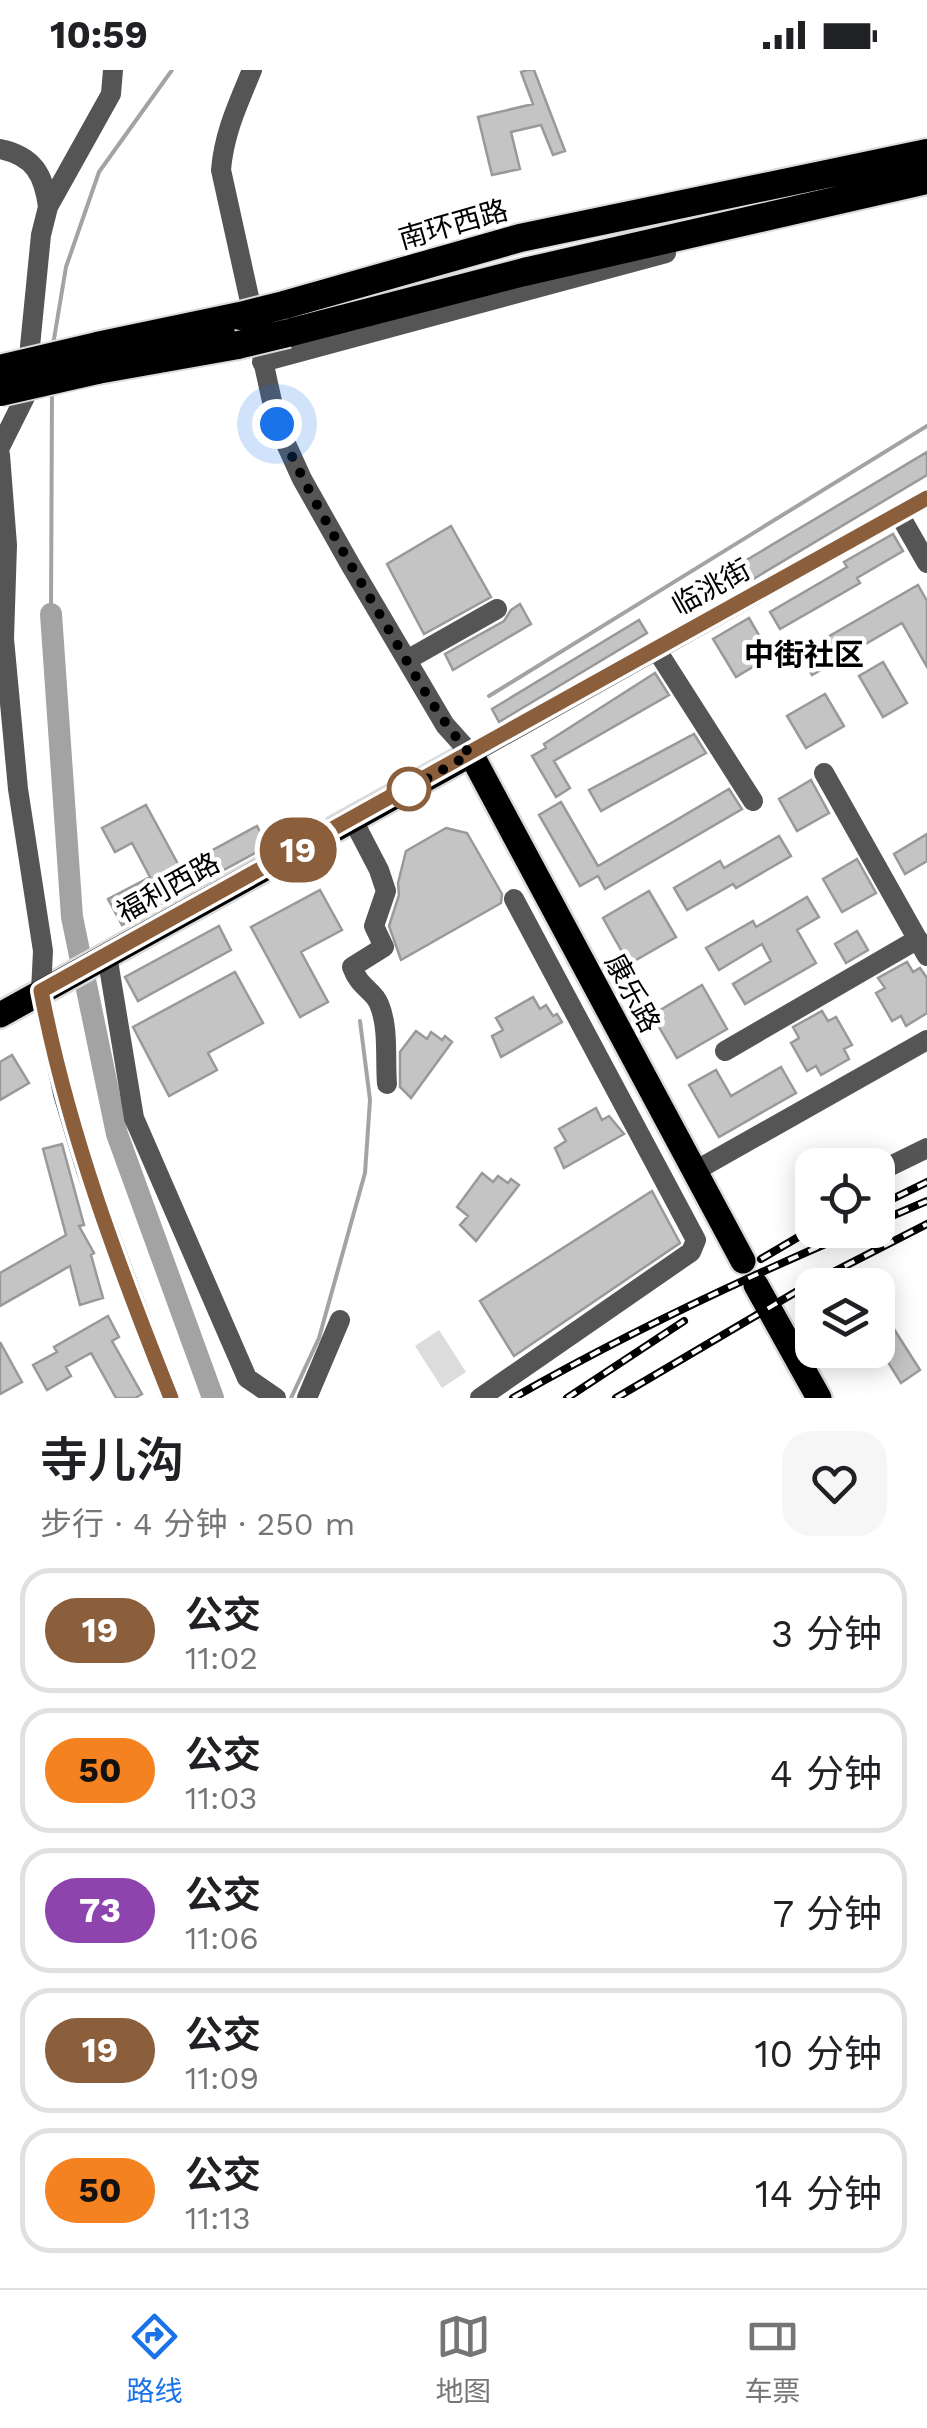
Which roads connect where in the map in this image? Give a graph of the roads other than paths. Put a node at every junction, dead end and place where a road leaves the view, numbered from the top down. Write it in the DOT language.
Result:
graph roads {
  1 [pos="113,70"];
  2 [pos="252,70"];
  3 [pos="0,149"];
  4 [pos="927,153"];
  5 [pos="927,180"];
  6 [pos="48,207"];
  7 [pos="798,210"];
  8 [pos="286,319"];
  9 [pos="97,358"];
  10 [pos="262,362"];
  11 [pos="0,368"];
  12 [pos="0,392"];
  13 [pos="0,447"];
  14 [pos="0,455"];
  15 [pos="927,498"];
  16 [pos="899,514"];
  17 [pos="927,564"];
  18 [pos="497,609"];
  19 [pos="656,649"];
  20 [pos="406,660"];
  21 [pos="470,754"];
  22 [pos="824,773"];
  23 [pos="753,801"];
  24 [pos="353,820"];
  25 [pos="514,899"];
  26 [pos="922,948"];
  27 [pos="104,957"];
  28 [pos="46,989"];
  29 [pos="0,1015"];
  30 [pos="927,1040"];
  31 [pos="725,1051"];
  32 [pos="387,1084"];
  33 [pos="927,1148"];
  34 [pos="895,1164"];
  35 [pos="696,1171"];
  36 [pos="744,1260"];
  37 [pos="756,1286"];
  38 [pos="340,1320"];
  39 [pos="170,1398"];
  40 [pos="276,1398"];
  41 [pos="307,1398"];
  42 [pos="480,1398"];
  43 [pos="820,1398"];
  1 -- 6 [label="street"];
  2 -- 10 [label="street"];
  3 -- 6 [label="street"];
  4 -- 8 [label="highway, 南环西路"];
  5 -- 7 [label="highway, 南环西路"];
  6 -- 13 [label="street"];
  7 -- 8 [label="highway, 南环西路"];
  7 -- 10 [label="street"];
  8 -- 9 [label="highway, 南环西路, bridge"];
  8 -- 9 [label="highway, 南环西路, bridge"];
  9 -- 11 [label="highway, 南环西路, bridge"];
  9 -- 12 [label="highway, 南环西路, bridge"];
  10 -- 20 [label="street"];
  14 -- 28 [label="street"];
  15 -- 16 [label="street, 临洮街"];
  16 -- 17 [label="street"];
  16 -- 19 [label="street, 临洮街"];
  18 -- 20 [label="street"];
  19 -- 21 [label="street, 临洮街"];
  19 -- 23 [label="street"];
  20 -- 21 [label="street"];
  21 -- 24 [label="main road, 福利西路"];
  21 -- 35 [label="main road, 康乐路"];
  22 -- 26 [label="street"];
  24 -- 27 [label="main road, 福利西路"];
  24 -- 32 [label="street"];
  25 -- 42 [label="street"];
  26 -- 31 [label="street"];
  27 -- 28 [label="main road, 福利西路"];
  27 -- 40 [label="street"];
  28 -- 29 [label="main road, 福利西路"];
  28 -- 39 [label="street"];
  30 -- 35 [label="street"];
  33 -- 34 [label="street"];
  35 -- 36 [label="main road, 康乐路"];
  37 -- 43 [label="main road"];
  38 -- 41 [label="street"];
}
